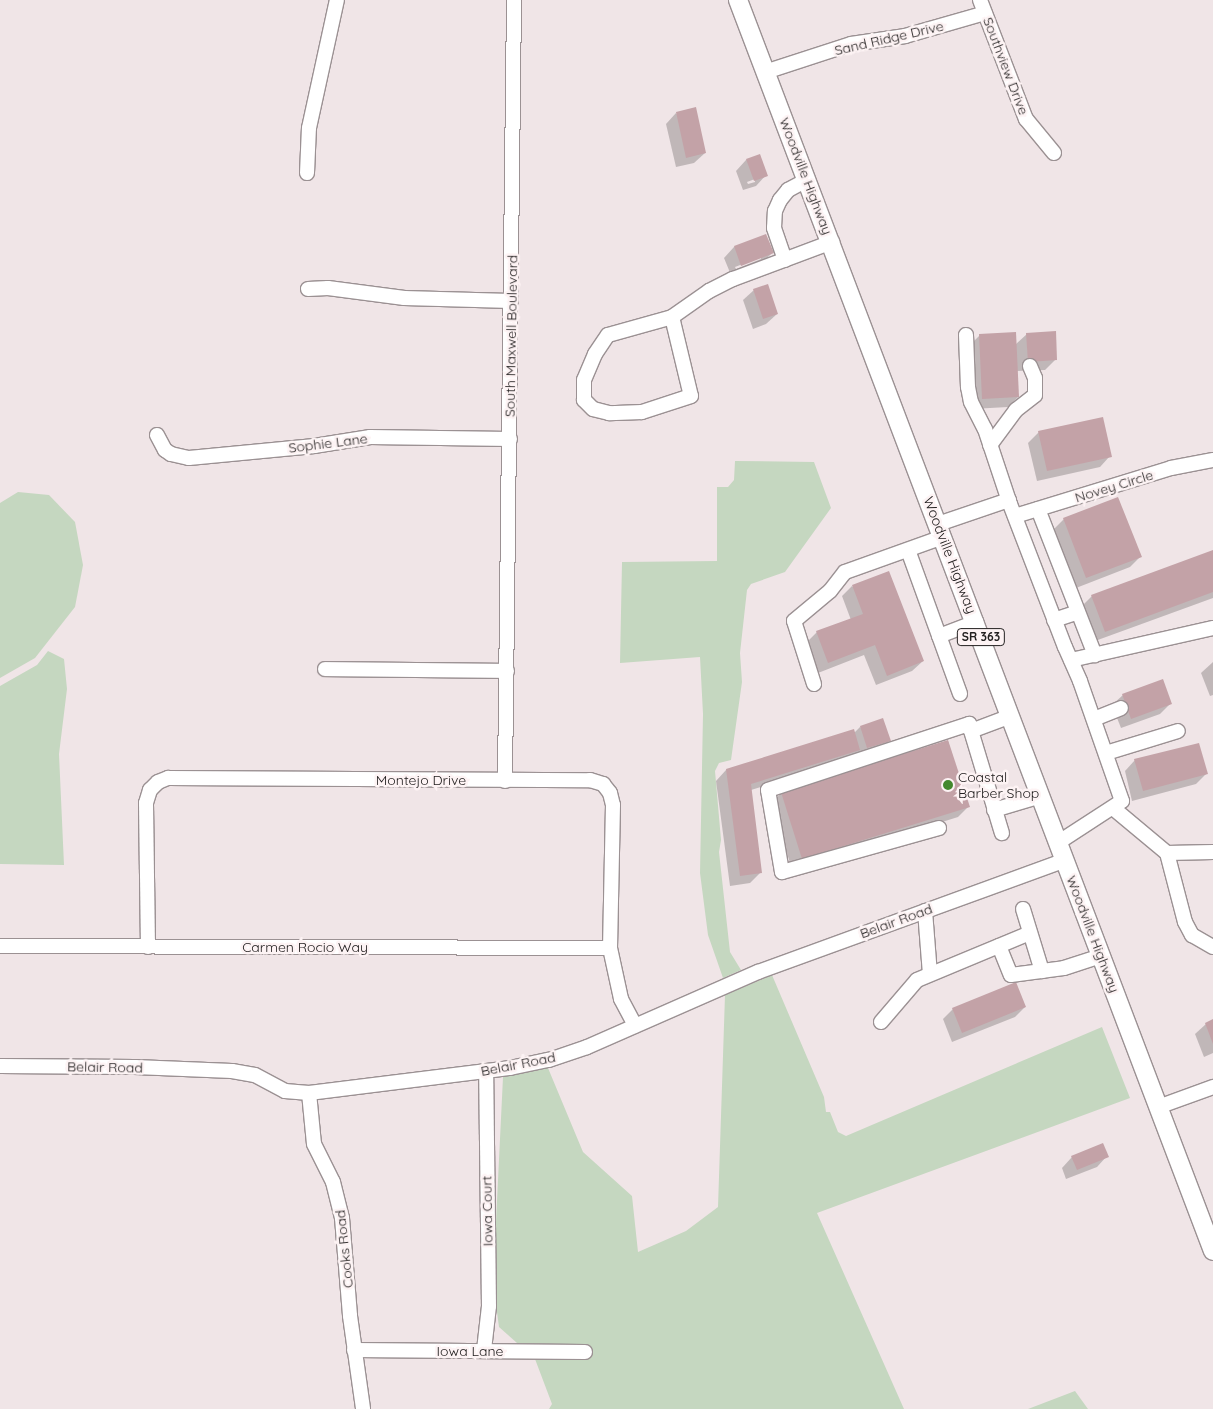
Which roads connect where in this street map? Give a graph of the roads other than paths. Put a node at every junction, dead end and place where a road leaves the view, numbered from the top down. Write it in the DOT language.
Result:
graph roads {
  1 [pos="338,0"];
  2 [pos="514,0"];
  3 [pos="738,0"];
  4 [pos="982,6"];
  5 [pos="766,72"];
  6 [pos="1054,153"];
  7 [pos="307,172"];
  8 [pos="807,180"];
  9 [pos="832,242"];
  10 [pos="785,260"];
  11 [pos="308,289"];
  12 [pos="511,301"];
  13 [pos="672,317"];
  14 [pos="966,335"];
  15 [pos="1030,366"];
  16 [pos="157,435"];
  17 [pos="510,439"];
  18 [pos="990,445"];
  19 [pos="1213,460"];
  20 [pos="1009,500"];
  21 [pos="1038,510"];
  22 [pos="1015,516"];
  23 [pos="941,530"];
  24 [pos="908,550"];
  25 [pos="1078,612"];
  26 [pos="1054,620"];
  27 [pos="976,622"];
  28 [pos="1213,628"];
  29 [pos="939,636"];
  30 [pos="1095,655"];
  31 [pos="1071,660"];
  32 [pos="325,669"];
  33 [pos="507,671"];
  34 [pos="814,684"];
  35 [pos="960,694"];
  36 [pos="1121,708"];
  37 [pos="1011,716"];
  38 [pos="1094,719"];
  39 [pos="971,731"];
  40 [pos="1178,731"];
  41 [pos="1106,753"];
  42 [pos="505,780"];
  43 [pos="1041,796"];
  44 [pos="1113,808"];
  45 [pos="994,810"];
  46 [pos="939,828"];
  47 [pos="1002,833"];
  48 [pos="1059,842"];
  49 [pos="1213,852"];
  50 [pos="1167,853"];
  51 [pos="1065,860"];
  52 [pos="1023,909"];
  53 [pos="925,911"];
  54 [pos="1030,933"];
  55 [pos="0,946"];
  56 [pos="999,946"];
  57 [pos="148,947"];
  58 [pos="610,948"];
  59 [pos="1213,948"];
  60 [pos="1102,956"];
  61 [pos="1042,971"];
  62 [pos="930,974"];
  63 [pos="881,1022"];
  64 [pos="635,1025"];
  65 [pos="0,1066"];
  66 [pos="486,1071"];
  67 [pos="1213,1086"];
  68 [pos="309,1093"];
  69 [pos="1158,1108"];
  70 [pos="1213,1250"];
  71 [pos="354,1350"];
  72 [pos="484,1350"];
  73 [pos="585,1352"];
  74 [pos="364,1409"];
  1 -- 7 [label="street"];
  2 -- 12 [label="street, South Maxwell Boulevard"];
  3 -- 5 [label="main road, Woodville Highway / SR 363"];
  4 -- 5 [label="street, Sand Ridge Drive"];
  4 -- 6 [label="street, Southview Drive"];
  5 -- 8 [label="main road, Woodville Highway / SR 363"];
  8 -- 9 [label="main road, Woodville Highway / SR 363"];
  8 -- 10 [label="street"];
  9 -- 10 [label="street"];
  9 -- 23 [label="main road, Woodville Highway / SR 363"];
  10 -- 13 [label="street"];
  11 -- 12 [label="street"];
  12 -- 17 [label="street, South Maxwell Boulevard"];
  13 -- 13 [label="street"];
  14 -- 18 [label="street"];
  15 -- 18 [label="street"];
  16 -- 17 [label="street, Sophie Lane"];
  17 -- 33 [label="street, South Maxwell Boulevard"];
  18 -- 20 [label="street"];
  19 -- 21 [label="street, Novey Circle"];
  20 -- 22 [label="street"];
  20 -- 23 [label="street"];
  21 -- 22 [label="street, Novey Circle"];
  21 -- 25 [label="street"];
  22 -- 26 [label="street"];
  23 -- 24 [label="street"];
  23 -- 27 [label="main road, Woodville Highway / SR 363"];
  24 -- 29 [label="street"];
  24 -- 34 [label="street"];
  25 -- 26 [label="street"];
  25 -- 30 [label="street"];
  26 -- 31 [label="street"];
  27 -- 29 [label="street"];
  27 -- 37 [label="main road, Woodville Highway / SR 363"];
  28 -- 30 [label="street"];
  29 -- 35 [label="street"];
  30 -- 31 [label="street"];
  31 -- 38 [label="street"];
  32 -- 33 [label="street"];
  33 -- 42 [label="street, South Maxwell Boulevard"];
  36 -- 38 [label="street"];
  37 -- 39 [label="street"];
  37 -- 43 [label="main road, Woodville Highway / SR 363"];
  38 -- 41 [label="street"];
  39 -- 45 [label="street"];
  39 -- 46 [label="street"];
  40 -- 41 [label="street"];
  41 -- 44 [label="street"];
  42 -- 57 [label="street, Montejo Drive"];
  42 -- 58 [label="street, Montejo Drive"];
  43 -- 45 [label="street"];
  43 -- 48 [label="main road, Woodville Highway / SR 363"];
  44 -- 48 [label="street"];
  44 -- 50 [label="street"];
  45 -- 47 [label="street"];
  48 -- 51 [label="main road, Woodville Highway / SR 363"];
  49 -- 50 [label="street"];
  50 -- 59 [label="street"];
  51 -- 53 [label="street, Belair Road"];
  51 -- 60 [label="main road, Woodville Highway / SR 363"];
  52 -- 54 [label="street"];
  53 -- 62 [label="street"];
  53 -- 64 [label="street, Belair Road"];
  54 -- 56 [label="street"];
  54 -- 61 [label="street"];
  55 -- 57 [label="street, Carmen Rocio Way"];
  56 -- 61 [label="street"];
  56 -- 62 [label="street"];
  57 -- 58 [label="street, Carmen Rocio Way"];
  58 -- 64 [label="street, Montejo Drive"];
  60 -- 61 [label="street"];
  60 -- 69 [label="main road, Woodville Highway / SR 363"];
  62 -- 63 [label="street"];
  64 -- 66 [label="street, Belair Road"];
  65 -- 68 [label="street, Belair Road"];
  66 -- 68 [label="street, Belair Road"];
  66 -- 72 [label="street, Iowa Court"];
  67 -- 69 [label="street"];
  68 -- 71 [label="street, Cooks Road"];
  69 -- 70 [label="main road, Woodville Highway / SR 363"];
  71 -- 72 [label="street, Iowa Lane"];
  71 -- 74 [label="street, Cooks Road"];
  72 -- 73 [label="street, Iowa Lane"];
}
